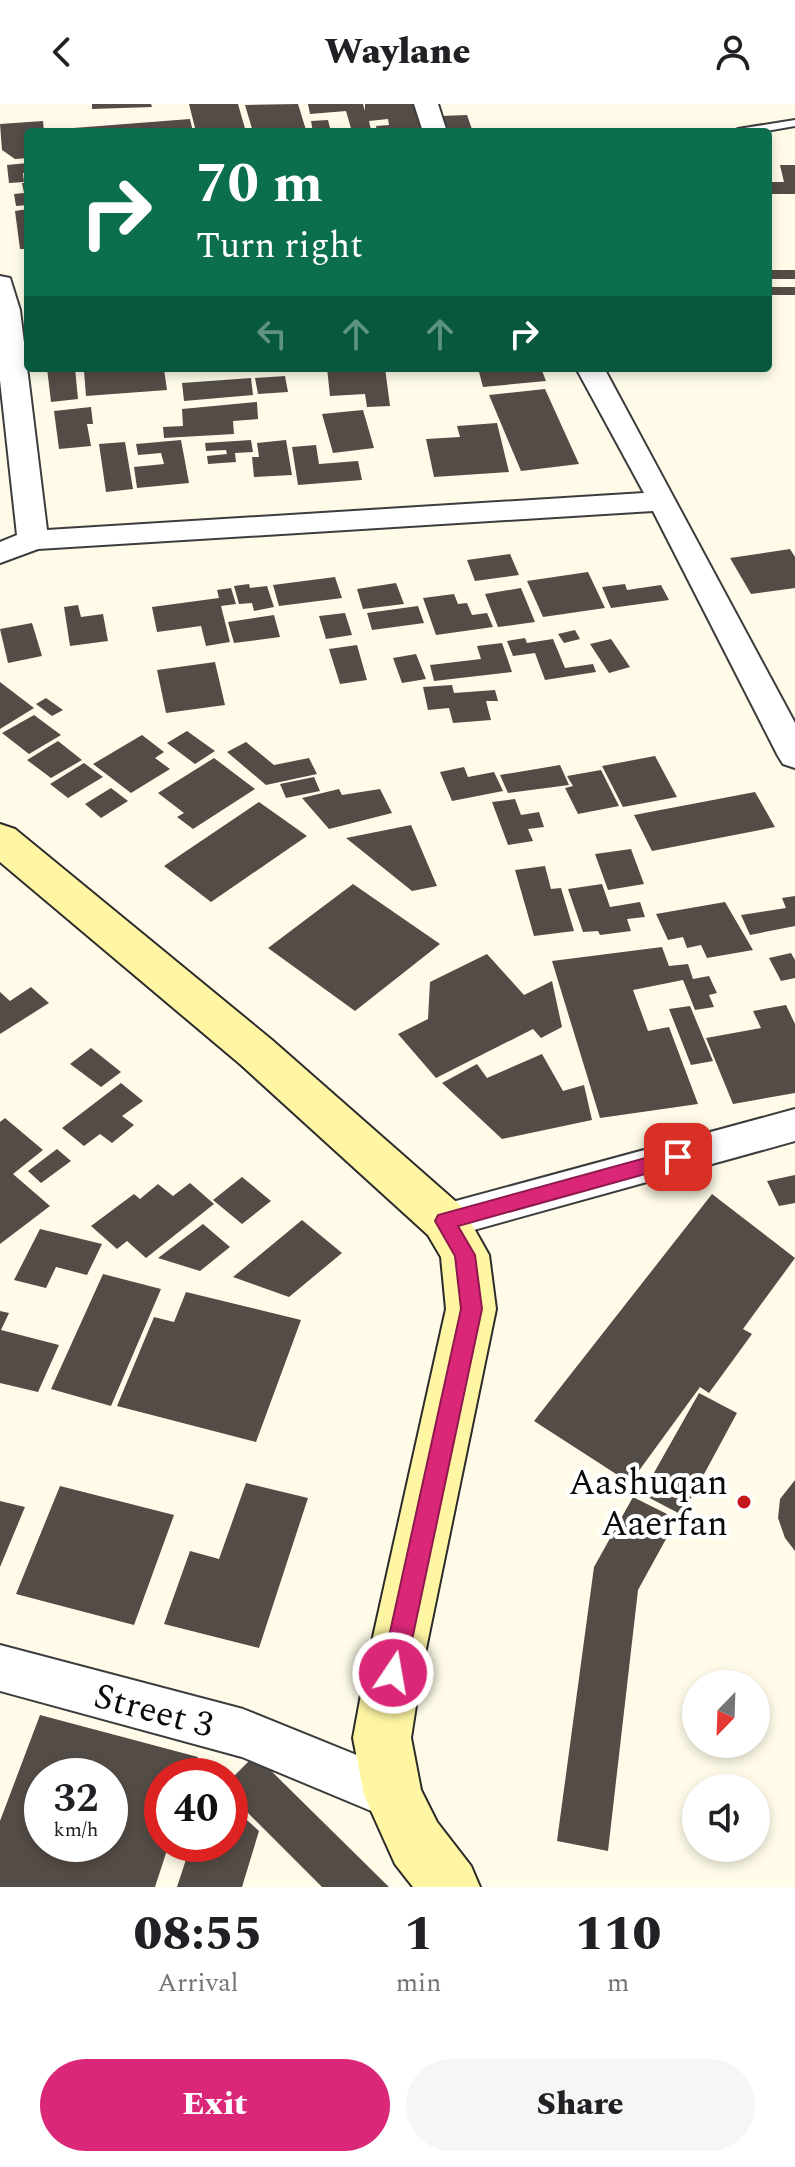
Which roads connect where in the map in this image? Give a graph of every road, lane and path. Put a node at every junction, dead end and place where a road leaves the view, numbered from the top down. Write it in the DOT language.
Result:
graph roads {
  1 [pos="426,104"];
  2 [pos="795,123"];
  3 [pos="434,128"];
  4 [pos="763,128"];
  5 [pos="11,301"];
  6 [pos="592,372"];
  7 [pos="663,501"];
  8 [pos="33,540"];
  9 [pos="0,553"];
  10 [pos="795,756"];
  11 [pos="0,839"];
  12 [pos="795,1125"];
  13 [pos="445,1221"];
  14 [pos="0,1668"];
  15 [pos="393,1795"];
  16 [pos="450,1887"];
  1 -- 3 [label="street"];
  2 -- 4 [label="lane"];
  5 -- 8 [label="street"];
  6 -- 7 [label="street"];
  7 -- 8 [label="street"];
  7 -- 10 [label="street"];
  8 -- 9 [label="street"];
  11 -- 13 [label="street"];
  12 -- 13 [label="street"];
  13 -- 15 [label="street"];
  14 -- 15 [label="street, Street 3"];
  15 -- 16 [label="street"];
}
